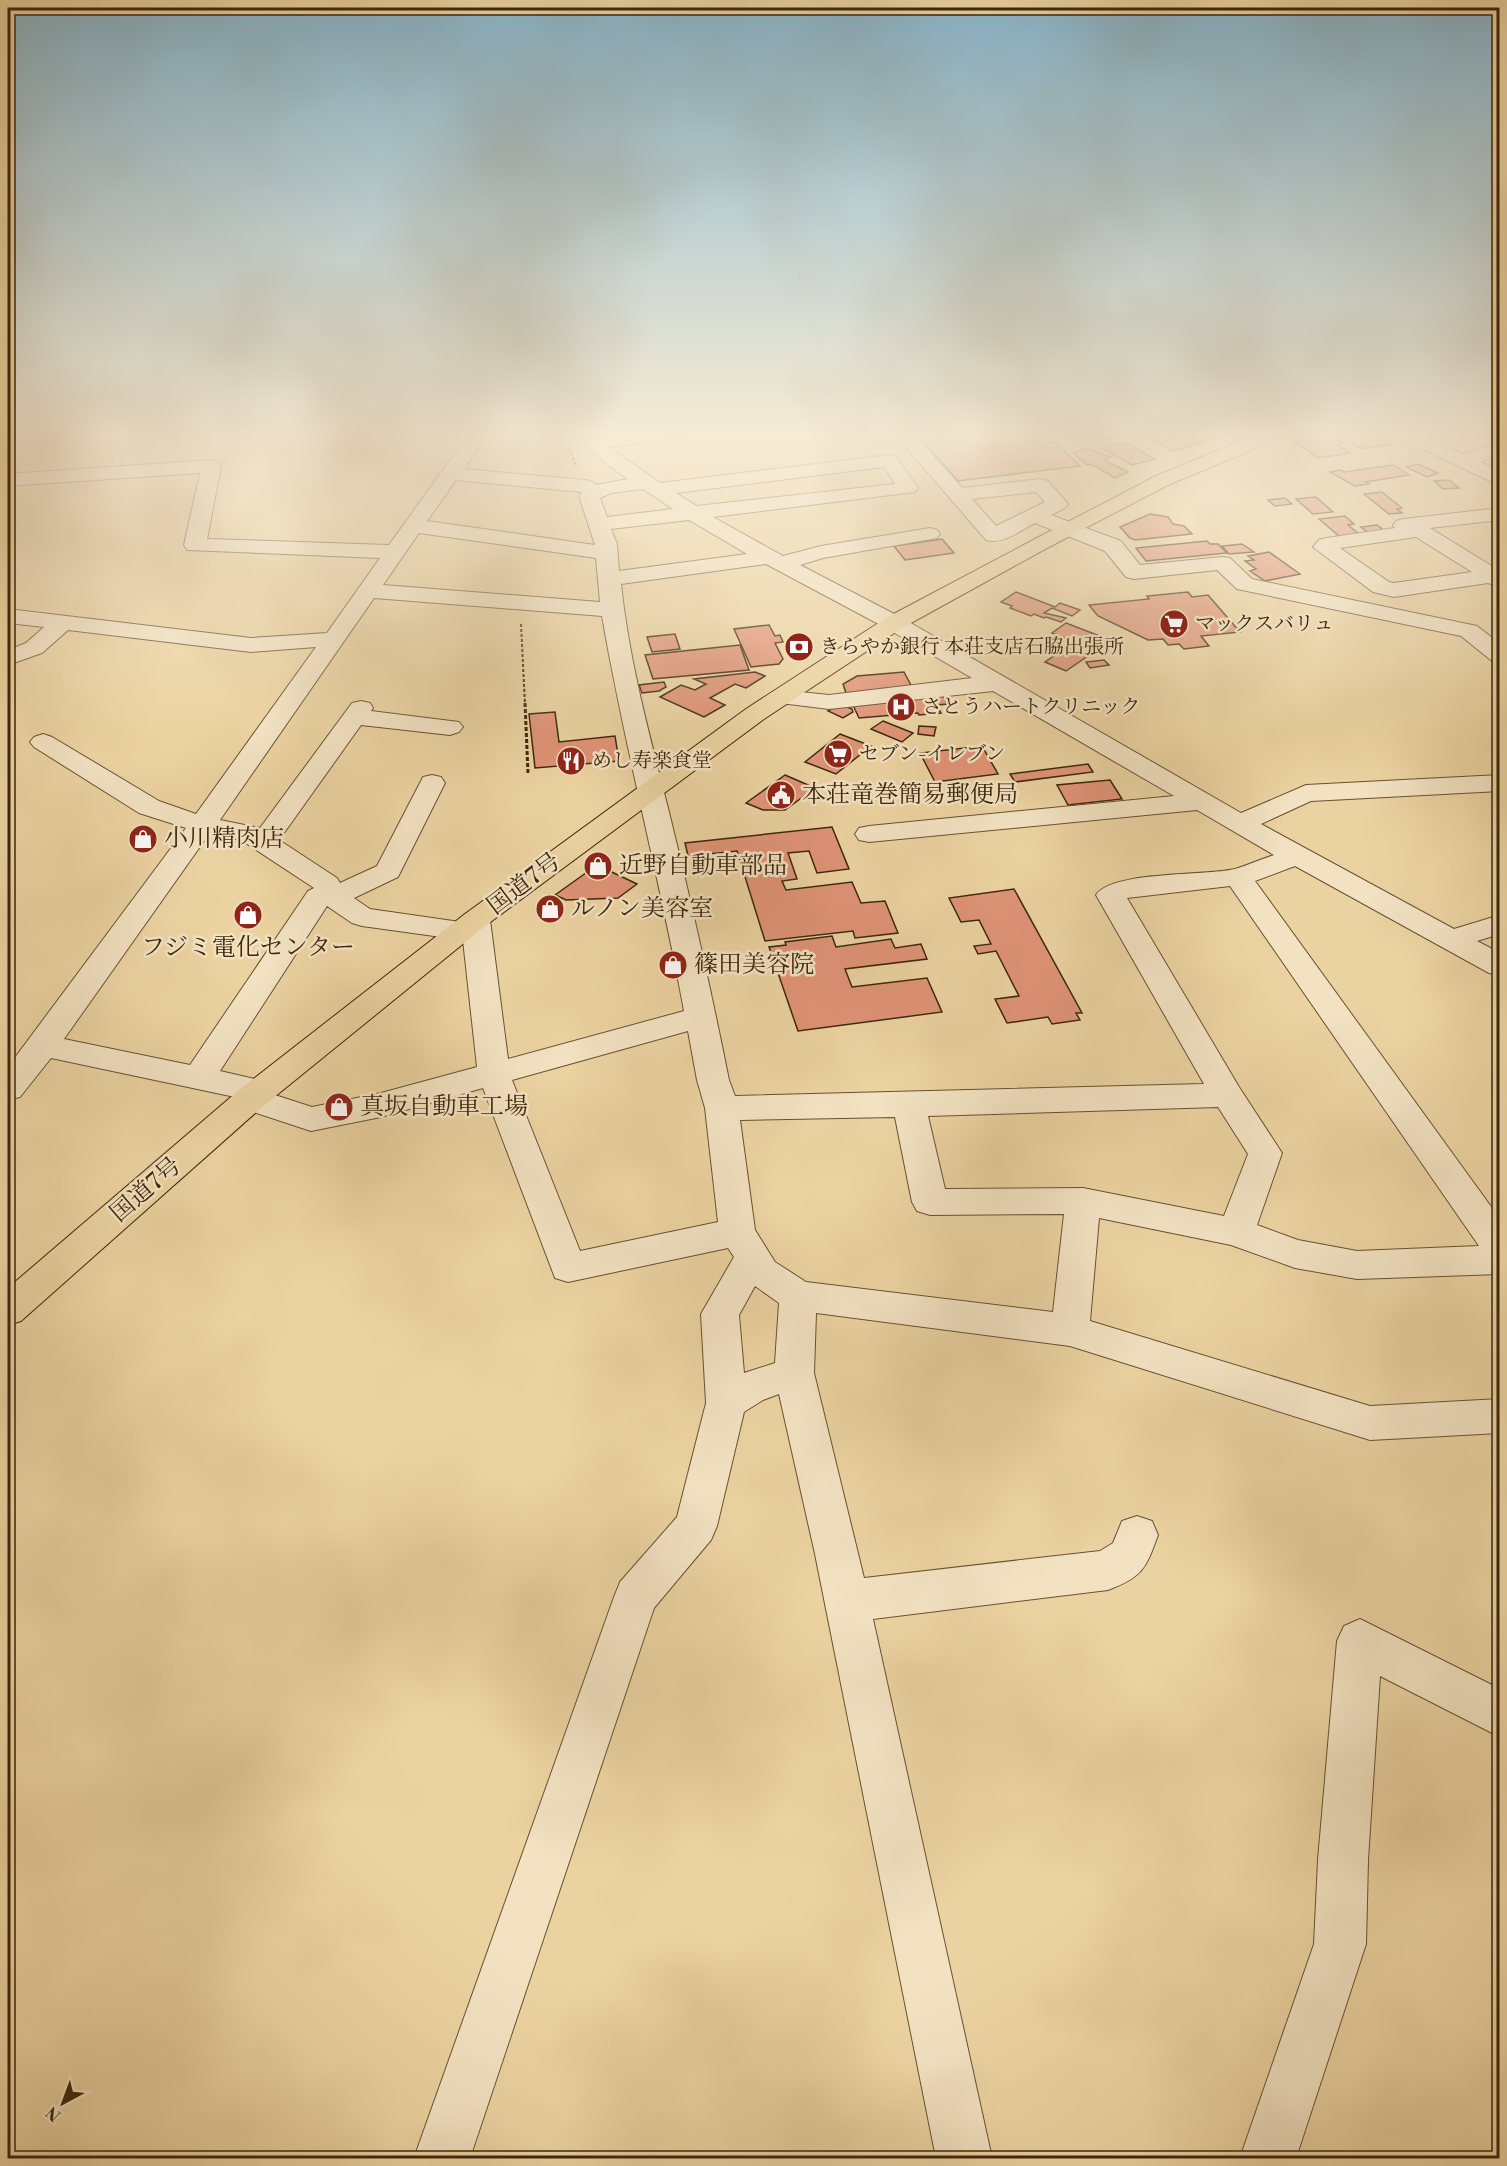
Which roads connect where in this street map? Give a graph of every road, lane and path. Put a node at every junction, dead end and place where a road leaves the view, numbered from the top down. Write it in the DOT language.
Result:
graph roads {
  1 [pos="198,532"];
  2 [pos="411,532"];
  3 [pos="462,532"];
  4 [pos="601,532"];
  5 [pos="725,532"];
  6 [pos="1062,532"];
  7 [pos="1080,532"];
  8 [pos="1409,532"];
  9 [pos="1420,532"];
  10 [pos="930,534"];
  11 [pos="396,552"];
  12 [pos="607,552"];
  13 [pos="775,560"];
  14 [pos="1134,572"];
  15 [pos="609,579"];
  16 [pos="1496,579"];
  17 [pos="1245,584"];
  18 [pos="1212,587"];
  19 [pos="368,591"];
  20 [pos="1156,591"];
  21 [pos="521,603"];
  22 [pos="612,610"];
  23 [pos="8,616"];
  24 [pos="62,623"];
  25 [pos="894,623"];
  26 [pos="1500,627"];
  27 [pos="1468,631"];
  28 [pos="1425,636"];
  29 [pos="335,639"];
  30 [pos="1500,656"];
  31 [pos="8,658"];
  32 [pos="996,683"];
  33 [pos="781,698"];
  34 [pos="450,727"];
  35 [pos="43,742"];
  36 [pos="528,773"];
  37 [pos="432,783"];
  38 [pos="1500,783"];
  39 [pos="650,790"];
  40 [pos="1202,801"];
  41 [pos="1241,824"];
  42 [pos="203,825"];
  43 [pos="869,834"];
  44 [pos="264,842"];
  45 [pos="1297,856"];
  46 [pos="1239,877"];
  47 [pos="331,894"];
  48 [pos="1500,924"];
  49 [pos="468,925"];
  50 [pos="1452,939"];
  51 [pos="1500,966"];
  52 [pos="701,1017"];
  53 [pos="43,1045"];
  54 [pos="494,1075"];
  55 [pos="198,1078"];
  56 [pos="8,1089"];
  57 [pos="256,1095"];
  58 [pos="1227,1095"];
  59 [pos="909,1105"];
  60 [pos="722,1108"];
  61 [pos="1083,1201"];
  62 [pos="1236,1232"];
  63 [pos="745,1244"];
  64 [pos="1500,1248"];
  65 [pos="1500,1260"];
  66 [pos="798,1296"];
  67 [pos="8,1310"];
  68 [pos="1070,1330"];
  69 [pos="794,1373"];
  70 [pos="726,1403"];
  71 [pos="1500,1416"];
  72 [pos="1137,1534"];
  73 [pos="847,1601"];
  74 [pos="1500,1714"];
  75 [pos="442,2158"];
  76 [pos="964,2158"];
  77 [pos="1267,2158"];
  1 -- 11 [label="street"];
  2 -- 11 [label="street"];
  3 -- 12 [label="street"];
  4 -- 12 [label="street"];
  5 -- 13 [label="street"];
  6 -- 25 [label="highway, 国道7号"];
  7 -- 14 [label="street"];
  8 -- 16 [label="street"];
  9 -- 16 [label="street"];
  10 -- 13 [label="street"];
  11 -- 19 [label="street"];
  12 -- 15 [label="street"];
  13 -- 15 [label="street"];
  13 -- 25 [label="street"];
  14 -- 17 [label="street"];
  14 -- 20 [label="street"];
  15 -- 22 [label="street"];
  17 -- 18 [label="street"];
  17 -- 27 [label="street"];
  19 -- 21 [label="street"];
  19 -- 29 [label="street"];
  21 -- 22 [label="street"];
  21 -- 36 [label="path"];
  22 -- 39 [label="street"];
  23 -- 24 [label="street"];
  24 -- 29 [label="street"];
  24 -- 31 [label="street"];
  25 -- 32 [label="street"];
  25 -- 33 [label="highway, 国道7号"];
  26 -- 27 [label="street"];
  27 -- 28 [label="street"];
  27 -- 30 [label="street"];
  29 -- 42 [label="street"];
  32 -- 33 [label="street"];
  32 -- 40 [label="street"];
  33 -- 39 [label="highway, 国道7号"];
  34 -- 44 [label="street"];
  35 -- 42 [label="street"];
  37 -- 47 [label="street"];
  38 -- 41 [label="street"];
  39 -- 49 [label="highway, 国道7号"];
  39 -- 52 [label="street"];
  40 -- 41 [label="street"];
  40 -- 43 [label="street"];
  41 -- 45 [label="street"];
  42 -- 44 [label="street"];
  42 -- 53 [label="street"];
  44 -- 47 [label="street"];
  45 -- 46 [label="street"];
  45 -- 50 [label="street"];
  46 -- 58 [label="street"];
  46 -- 64 [label="street"];
  47 -- 49 [label="street"];
  47 -- 55 [label="street"];
  48 -- 50 [label="street"];
  49 -- 54 [label="street"];
  49 -- 57 [label="highway, 国道7号"];
  50 -- 51 [label="street"];
  52 -- 54 [label="street"];
  52 -- 60 [label="street"];
  53 -- 55 [label="street"];
  53 -- 56 [label="street"];
  54 -- 57 [label="street"];
  54 -- 63 [label="street"];
  55 -- 57 [label="street"];
  57 -- 67 [label="highway, 国道7号"];
  58 -- 59 [label="street"];
  58 -- 62 [label="street"];
  59 -- 60 [label="street"];
  59 -- 61 [label="street"];
  60 -- 63 [label="street"];
  61 -- 62 [label="street"];
  61 -- 68 [label="street"];
  62 -- 65 [label="street"];
  63 -- 66 [label="street"];
  63 -- 70 [label="street"];
  66 -- 68 [label="street"];
  66 -- 69 [label="street"];
  68 -- 71 [label="street"];
  69 -- 70 [label="street"];
  69 -- 73 [label="street"];
  70 -- 75 [label="street"];
  72 -- 73 [label="street"];
  73 -- 76 [label="street"];
  74 -- 77 [label="street"];
}
